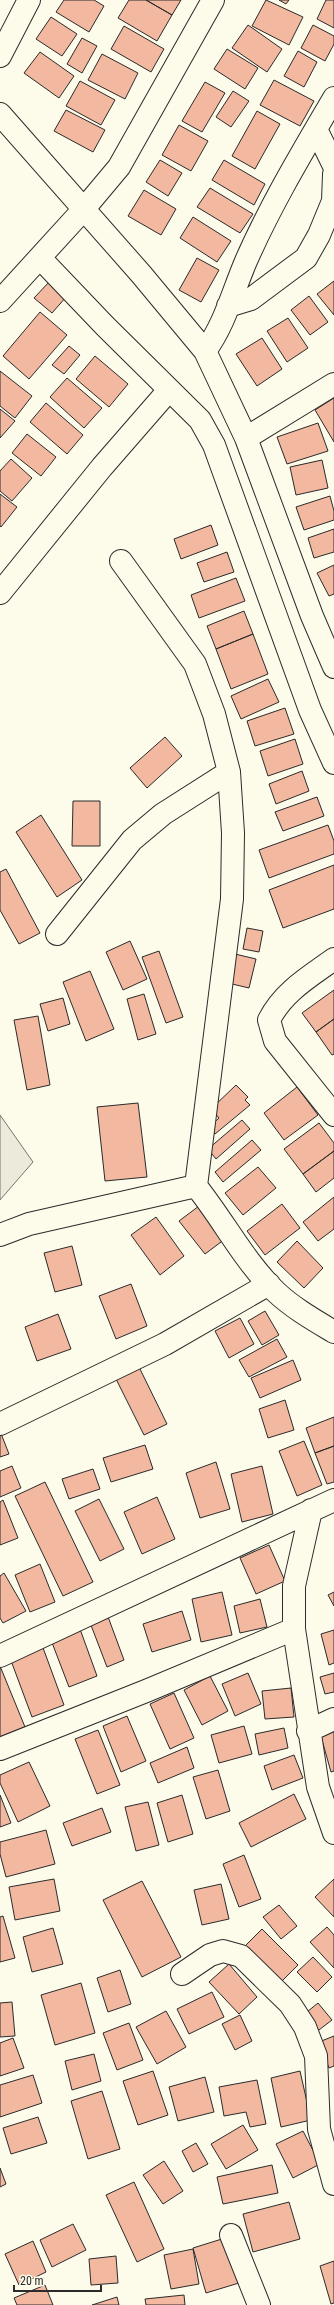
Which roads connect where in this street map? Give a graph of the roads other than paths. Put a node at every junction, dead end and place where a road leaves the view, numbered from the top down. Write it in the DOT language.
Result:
graph roads {
  1 [pos="30,0"];
  2 [pos="213,0"];
  3 [pos="0,56"];
  4 [pos="334,98"];
  5 [pos="0,114"];
  6 [pos="316,129"];
  7 [pos="334,166"];
  8 [pos="334,174"];
  9 [pos="83,210"];
  10 [pos="40,258"];
  11 [pos="0,302"];
  12 [pos="228,306"];
  13 [pos="205,351"];
  14 [pos="334,384"];
  15 [pos="169,390"];
  16 [pos="246,438"];
  17 [pos="121,561"];
  18 [pos="0,593"];
  19 [pos="334,667"];
  20 [pos="334,763"];
  21 [pos="229,772"];
  22 [pos="56,934"];
  23 [pos="334,959"];
  24 [pos="334,1115"];
  25 [pos="196,1186"];
  26 [pos="0,1235"];
  27 [pos="269,1284"];
  28 [pos="334,1332"];
  29 [pos="0,1424"];
  30 [pos="334,1500"];
  31 [pos="311,1510"];
  32 [pos="294,1629"];
  33 [pos="0,1656"];
  34 [pos="334,1719"];
  35 [pos="308,1731"];
  36 [pos="0,1748"];
  37 [pos="334,1833"];
  38 [pos="182,1974"];
  39 [pos="334,2184"];
  40 [pos="231,2235"];
  41 [pos="259,2305"];
  1 -- 3 [label="street"];
  2 -- 9 [label="street"];
  4 -- 6 [label="street"];
  5 -- 9 [label="street"];
  6 -- 7 [label="street"];
  6 -- 12 [label="street"];
  8 -- 12 [label="street"];
  9 -- 10 [label="street"];
  9 -- 13 [label="street"];
  10 -- 11 [label="street"];
  10 -- 15 [label="street"];
  12 -- 13 [label="street"];
  13 -- 16 [label="street"];
  14 -- 16 [label="street"];
  15 -- 18 [label="street"];
  15 -- 20 [label="street"];
  16 -- 19 [label="street"];
  17 -- 21 [label="street"];
  21 -- 22 [label="street"];
  21 -- 25 [label="street"];
  23 -- 24 [label="street"];
  25 -- 26 [label="street"];
  25 -- 27 [label="street"];
  27 -- 28 [label="street"];
  27 -- 29 [label="street"];
  30 -- 31 [label="street"];
  31 -- 32 [label="street"];
  31 -- 33 [label="street"];
  32 -- 35 [label="street"];
  32 -- 36 [label="street"];
  34 -- 35 [label="street"];
  35 -- 37 [label="street"];
  38 -- 39 [label="street"];
  40 -- 41 [label="street"];
}
